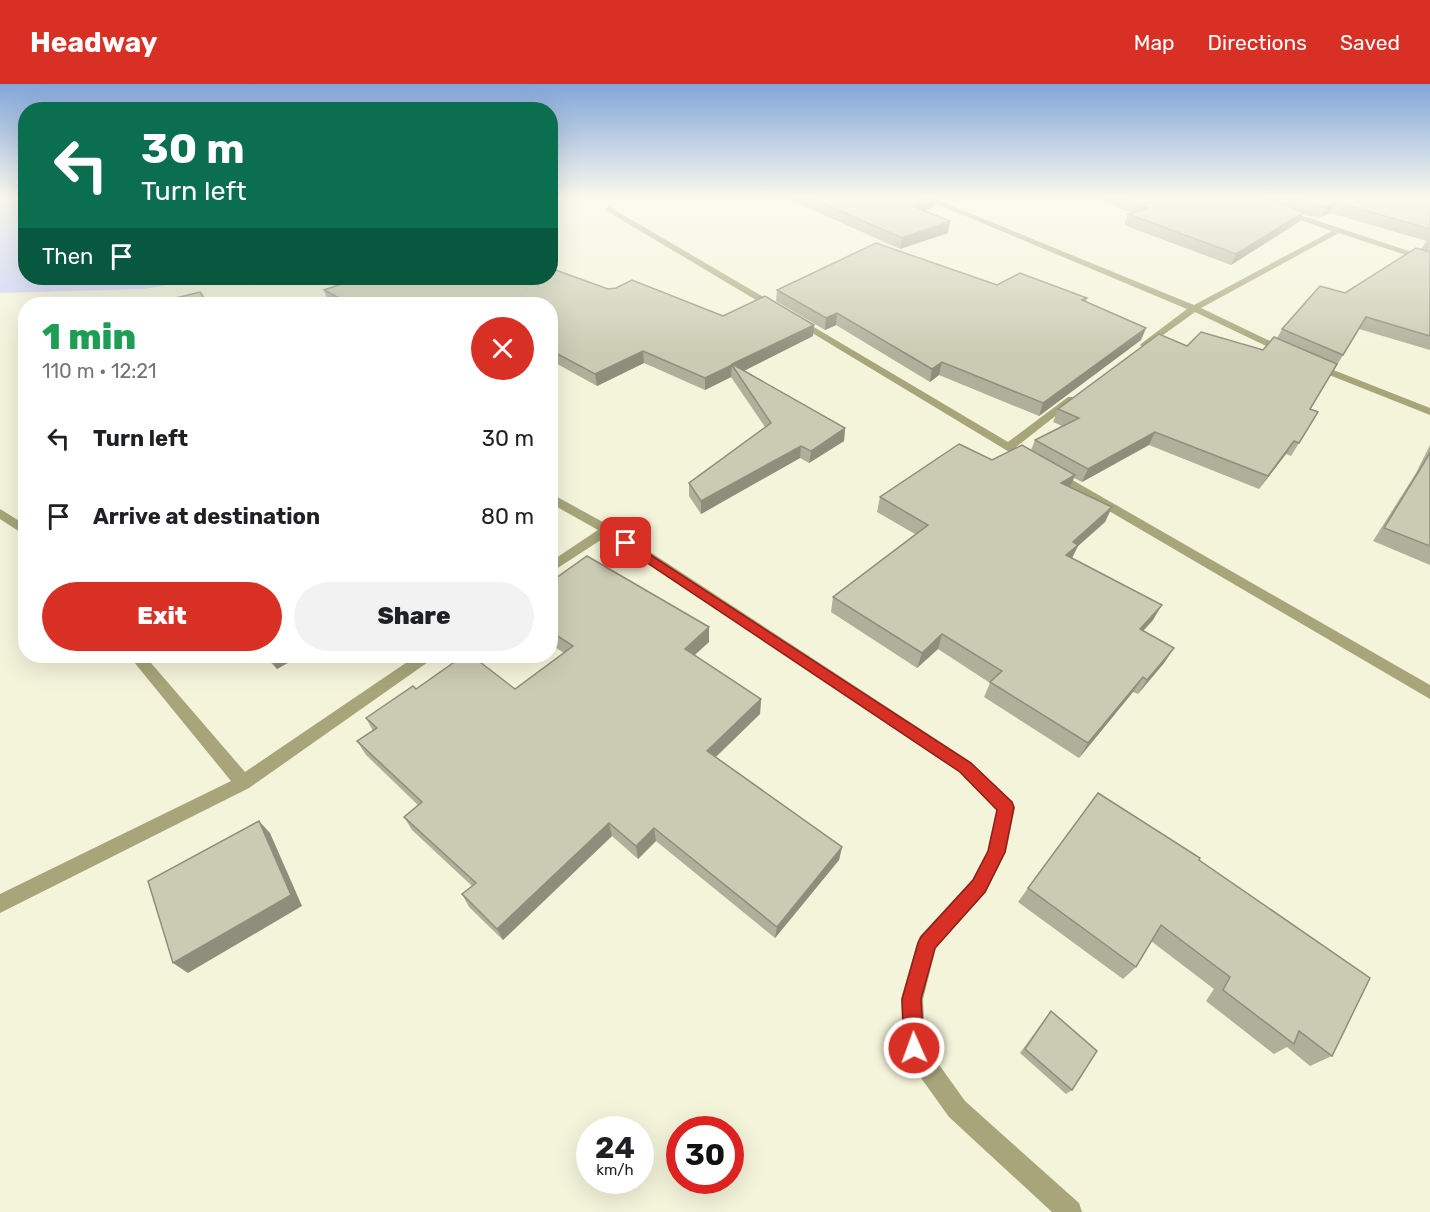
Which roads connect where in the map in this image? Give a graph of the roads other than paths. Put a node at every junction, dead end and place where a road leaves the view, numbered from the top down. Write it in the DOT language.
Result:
graph roads {
  1 [pos="678,250"];
  2 [pos="1052,250"];
  3 [pos="1302,250"];
  4 [pos="1397,250"];
  5 [pos="1430,261"];
  6 [pos="1194,308"];
  7 [pos="1138,350"];
  8 [pos="1295,357"];
  9 [pos="1305,362"];
  10 [pos="1082,392"];
  11 [pos="1430,412"];
  12 [pos="1008,447"];
  13 [pos="558,502"];
  14 [pos="0,513"];
  15 [pos="18,526"];
  16 [pos="607,530"];
  17 [pos="558,564"];
  18 [pos="143,663"];
  19 [pos="416,663"];
  20 [pos="1430,693"];
  21 [pos="243,783"];
  22 [pos="0,904"];
  23 [pos="1070,1212"];
  1 -- 12 [label="street"];
  2 -- 6 [label="street"];
  3 -- 6 [label="street"];
  4 -- 5 [label="street"];
  6 -- 7 [label="street"];
  6 -- 8 [label="street"];
  9 -- 11 [label="street"];
  10 -- 12 [label="street"];
  12 -- 20 [label="street"];
  13 -- 16 [label="street"];
  14 -- 15 [label="street"];
  16 -- 17 [label="street"];
  16 -- 23 [label="street"];
  18 -- 21 [label="street"];
  19 -- 21 [label="street"];
  21 -- 22 [label="street"];
}
